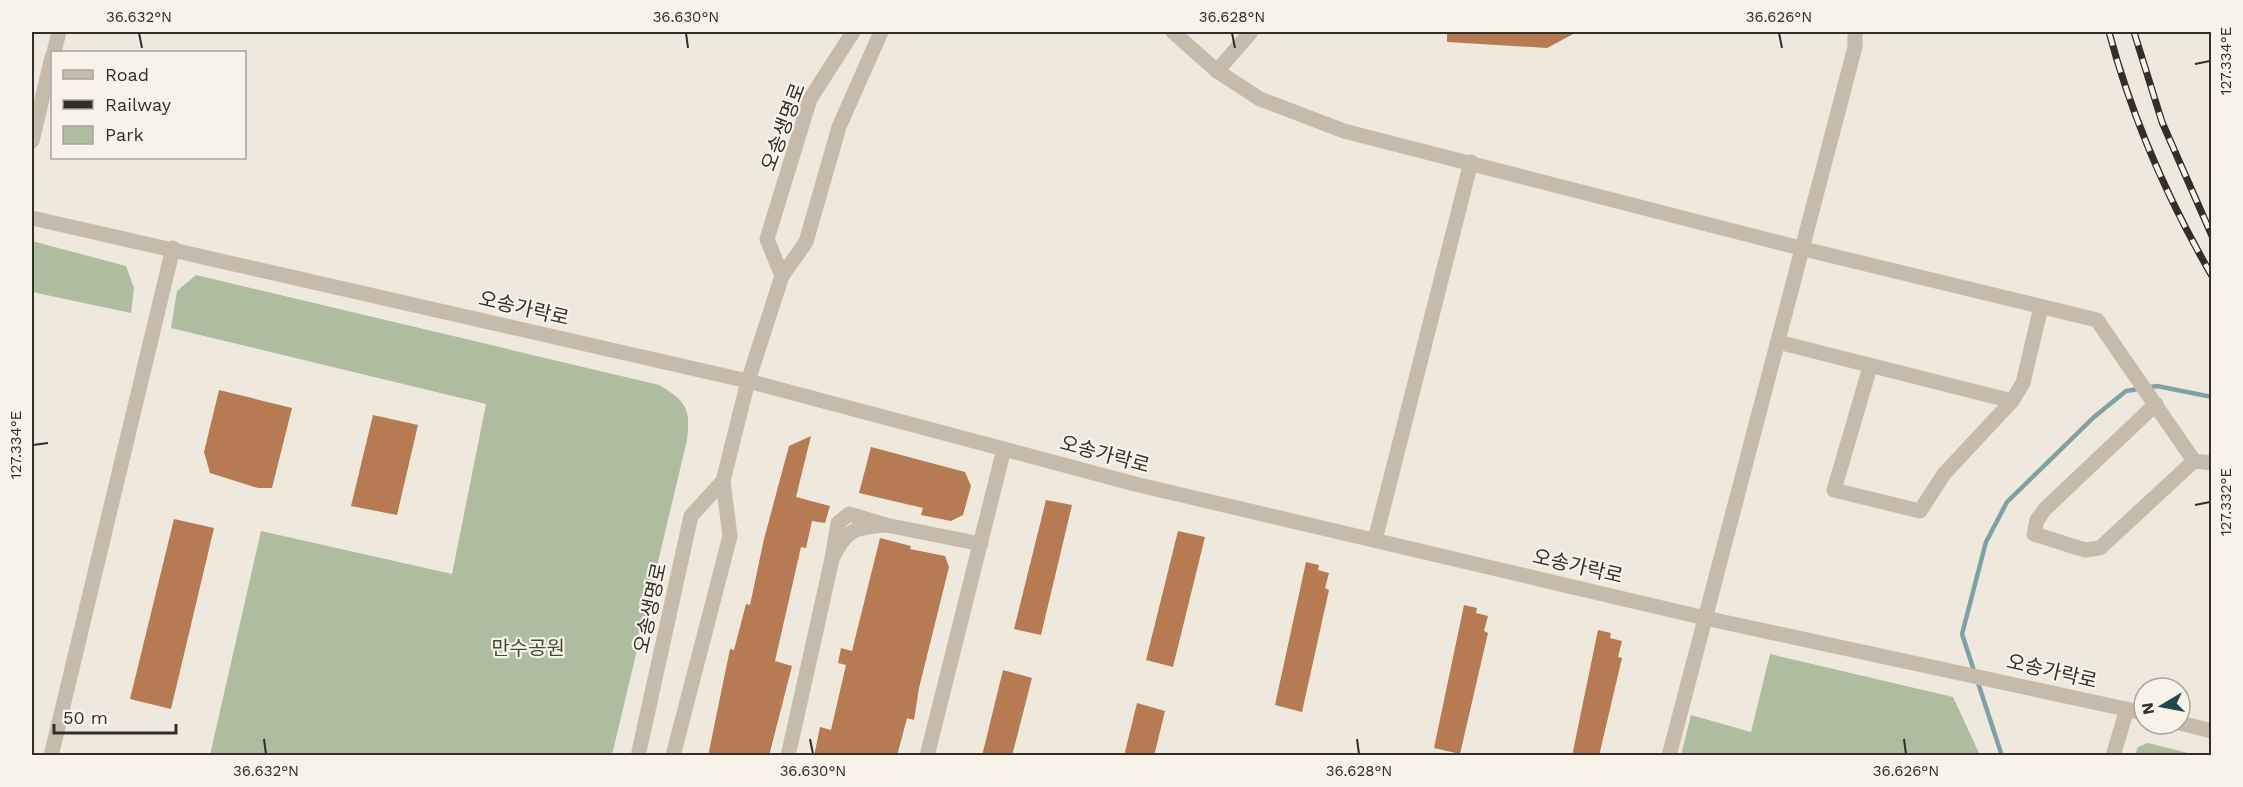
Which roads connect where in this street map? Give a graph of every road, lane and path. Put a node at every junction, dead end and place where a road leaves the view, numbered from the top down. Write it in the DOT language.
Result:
graph roads {
  1 [pos="59,32"];
  2 [pos="853,32"];
  3 [pos="882,32"];
  4 [pos="1173,32"];
  5 [pos="1251,32"];
  6 [pos="1865,32"];
  7 [pos="1855,39"];
  8 [pos="54,51"];
  9 [pos="51,61"];
  10 [pos="1217,71"];
  11 [pos="32,141"];
  12 [pos="1471,162"];
  13 [pos="32,218"];
  14 [pos="173,248"];
  15 [pos="1800,248"];
  16 [pos="782,276"];
  17 [pos="2041,307"];
  18 [pos="1778,342"];
  19 [pos="1870,367"];
  20 [pos="748,381"];
  21 [pos="2012,401"];
  22 [pos="2153,401"];
  23 [pos="1004,449"];
  24 [pos="2194,460"];
  25 [pos="2211,463"];
  26 [pos="723,481"];
  27 [pos="1375,540"];
  28 [pos="981,544"];
  29 [pos="1705,618"];
  30 [pos="2127,709"];
  31 [pos="2132,710"];
  32 [pos="2192,726"];
  33 [pos="2211,731"];
  34 [pos="51,756"];
  35 [pos="638,756"];
  36 [pos="673,756"];
  37 [pos="788,756"];
  38 [pos="927,756"];
  39 [pos="1669,756"];
  40 [pos="2113,756"];
  1 -- 8 [label="street"];
  2 -- 16 [label="street, 오송생명로"];
  3 -- 16 [label="street, 오송생명로"];
  4 -- 10 [label="street"];
  5 -- 10 [label="street"];
  6 -- 7 [label="street"];
  7 -- 15 [label="street"];
  9 -- 11 [label="street"];
  10 -- 12 [label="street"];
  12 -- 15 [label="street"];
  12 -- 27 [label="street"];
  13 -- 14 [label="street, 오송가락로"];
  14 -- 20 [label="street, 오송가락로"];
  14 -- 34 [label="street"];
  15 -- 17 [label="street"];
  15 -- 18 [label="street"];
  16 -- 20 [label="street, 오송생명로"];
  17 -- 21 [label="street"];
  17 -- 22 [label="street"];
  18 -- 19 [label="street"];
  18 -- 29 [label="street"];
  19 -- 21 [label="street"];
  19 -- 21 [label="street"];
  20 -- 23 [label="street, 오송가락로"];
  20 -- 26 [label="street, 오송생명로"];
  22 -- 24 [label="street"];
  22 -- 24 [label="street"];
  23 -- 27 [label="street, 오송가락로"];
  23 -- 28 [label="street"];
  24 -- 25 [label="street"];
  26 -- 35 [label="street, 오송생명로"];
  26 -- 36 [label="street, 오송생명로"];
  27 -- 29 [label="street, 오송가락로"];
  28 -- 37 [label="street"];
  28 -- 38 [label="street"];
  29 -- 30 [label="street, 오송가락로"];
  29 -- 39 [label="street"];
  30 -- 31 [label="street, 오송가락로"];
  30 -- 40 [label="street"];
  32 -- 33 [label="street"];
}
